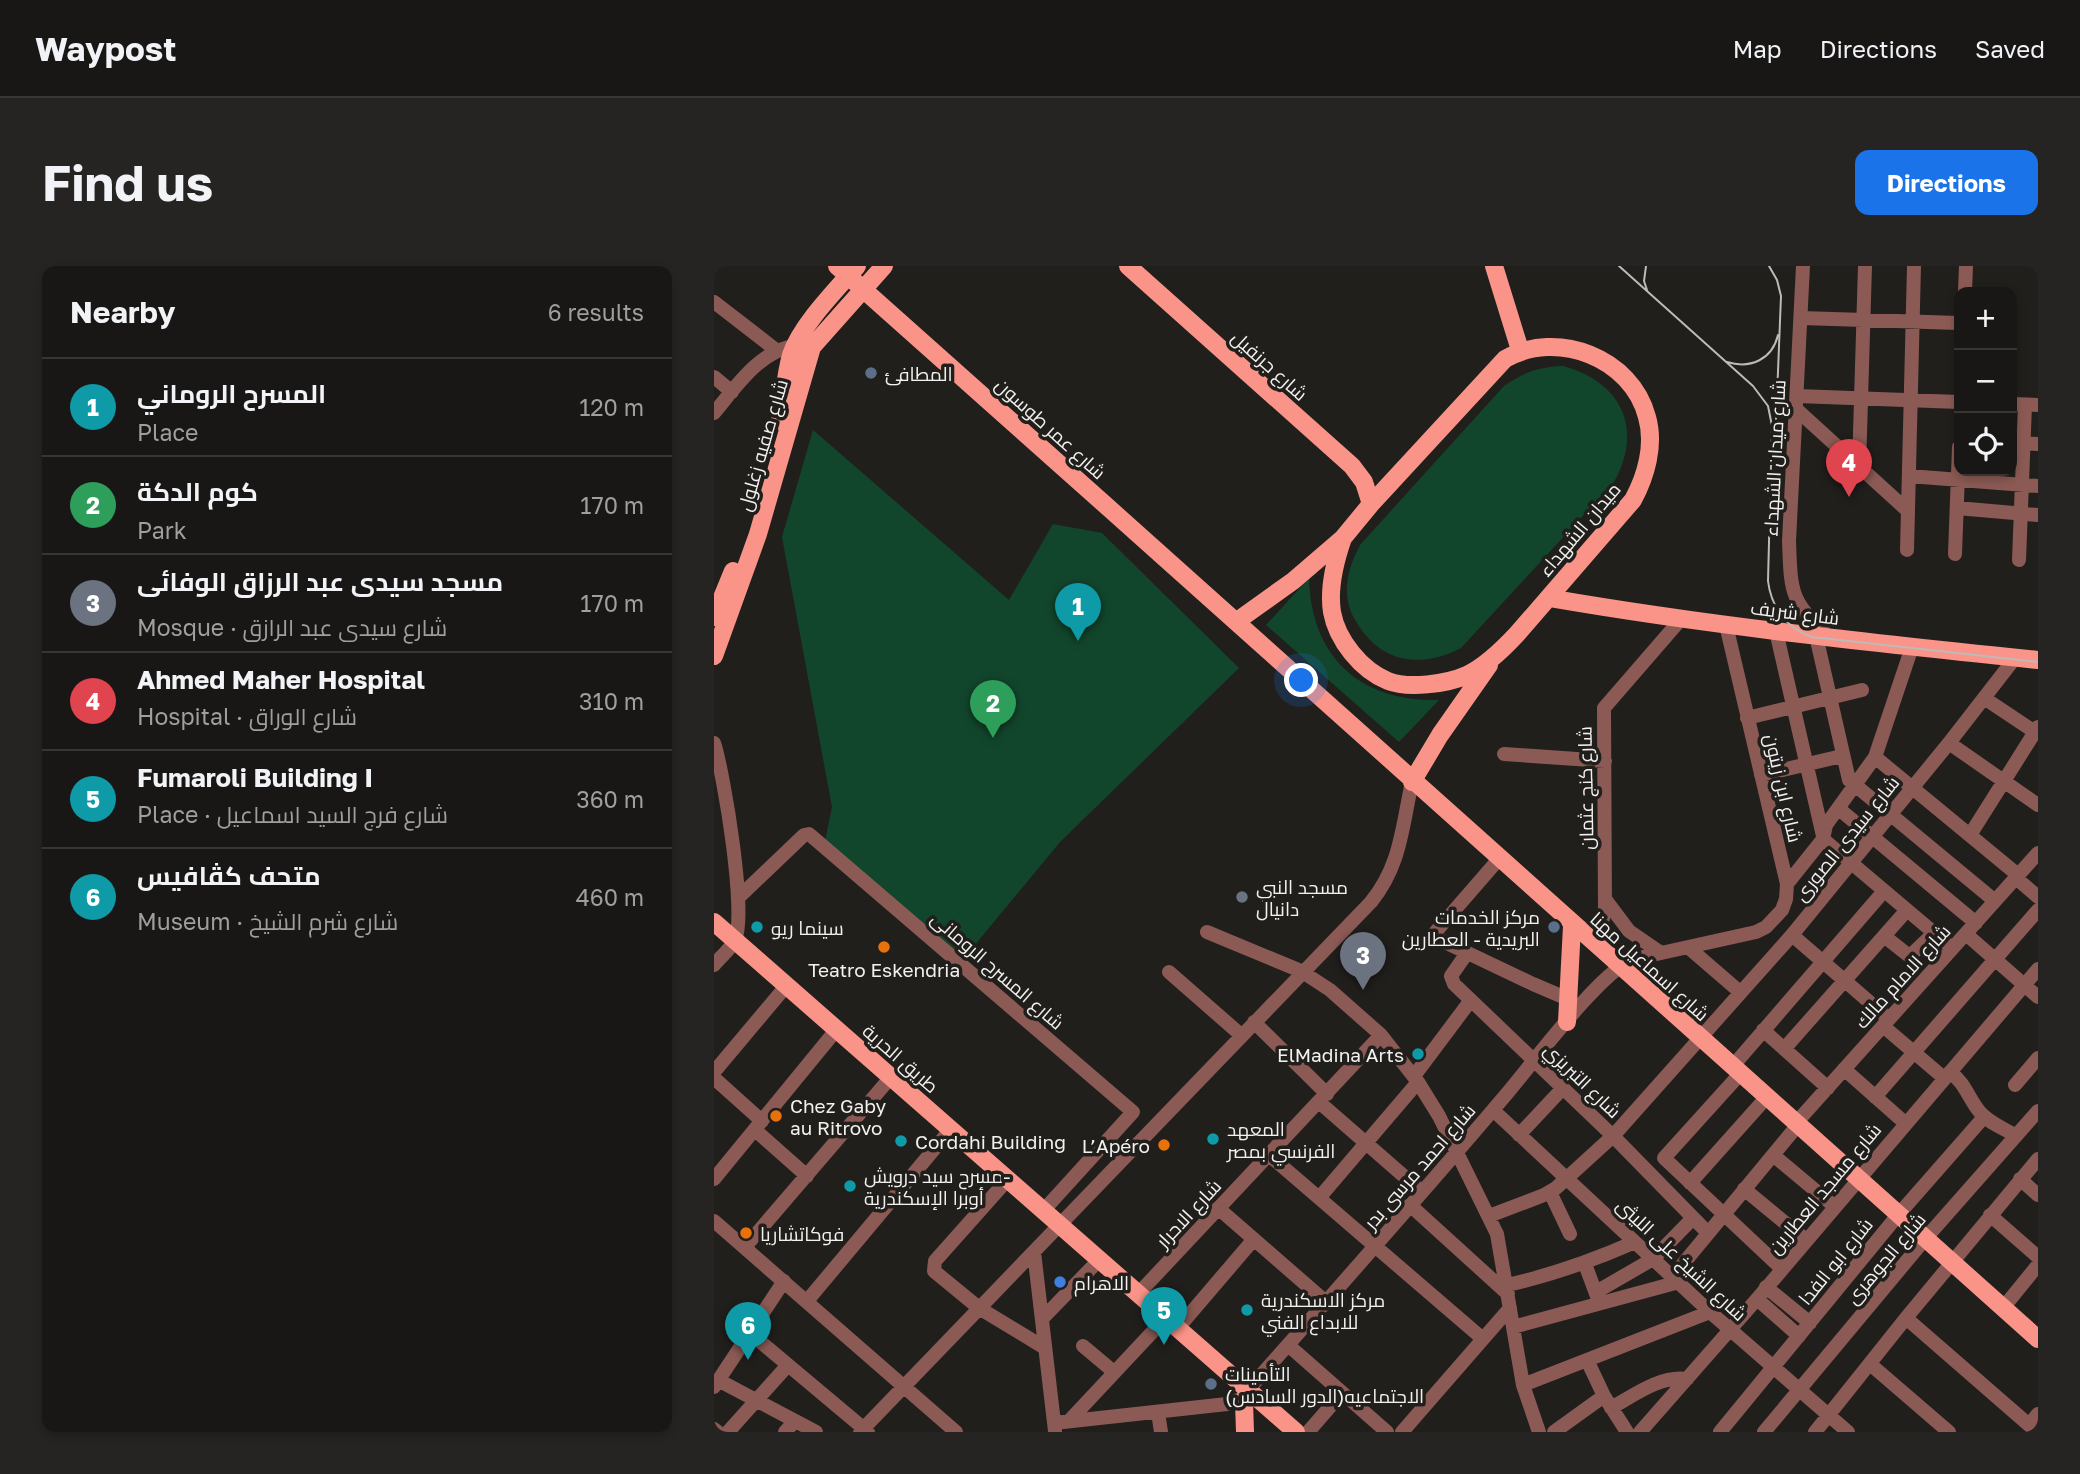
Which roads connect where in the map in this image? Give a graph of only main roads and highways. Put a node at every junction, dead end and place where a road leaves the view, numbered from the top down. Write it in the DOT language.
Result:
graph roads {
  1 [pos="884,266"];
  2 [pos="1128,266"];
  3 [pos="1493,266"];
  4 [pos="848,269"];
  5 [pos="864,289"];
  6 [pos="804,347"];
  7 [pos="1520,350"];
  8 [pos="1371,504"];
  9 [pos="1343,538"];
  10 [pos="745,554"];
  11 [pos="1549,598"];
  12 [pos="714,617"];
  13 [pos="1237,621"];
  14 [pos="1497,654"];
  15 [pos="714,656"];
  16 [pos="2038,660"];
  17 [pos="1412,782"];
  18 [pos="714,922"];
  19 [pos="1572,926"];
  20 [pos="1567,1023"];
  21 [pos="2038,1339"];
  22 [pos="1247,1394"];
  23 [pos="1245,1432"];
  24 [pos="1296,1432"];
  1 -- 5 [label="main road, شارع صفيه زغلول"];
  2 -- 8 [label="main road, شارع جرنفيل"];
  3 -- 7 [label="main road"];
  4 -- 5 [label="main road, شارع عمر طوسون"];
  4 -- 6 [label="main road, شارع صفيه زغلول"];
  5 -- 6 [label="main road, شارع صفيه زغلول"];
  5 -- 13 [label="main road, شارع عمر طوسون"];
  6 -- 10 [label="main road, شارع صفيه زغلول"];
  7 -- 8 [label="main road, ميدان الشهداء"];
  7 -- 11 [label="main road, ميدان الشهداء"];
  8 -- 9 [label="main road, ميدان الشهداء"];
  9 -- 13 [label="main road"];
  9 -- 14 [label="main road, ميدان الشهداء"];
  10 -- 12 [label="main road, شارع صفيه زغلول"];
  10 -- 15 [label="main road, شارع صفيه زغلول"];
  11 -- 14 [label="main road, ميدان الشهداء"];
  11 -- 16 [label="main road, شارع شريف"];
  13 -- 17 [label="main road, شارع اسماعيل مهنا"];
  14 -- 17 [label="main road"];
  17 -- 19 [label="main road, شارع اسماعيل مهنا"];
  18 -- 22 [label="main road, طريق الحرية"];
  19 -- 20 [label="main road"];
  19 -- 21 [label="main road, شارع اسماعيل مهنا"];
  22 -- 23 [label="main road"];
  22 -- 24 [label="main road, طريق الحرية"];
}
